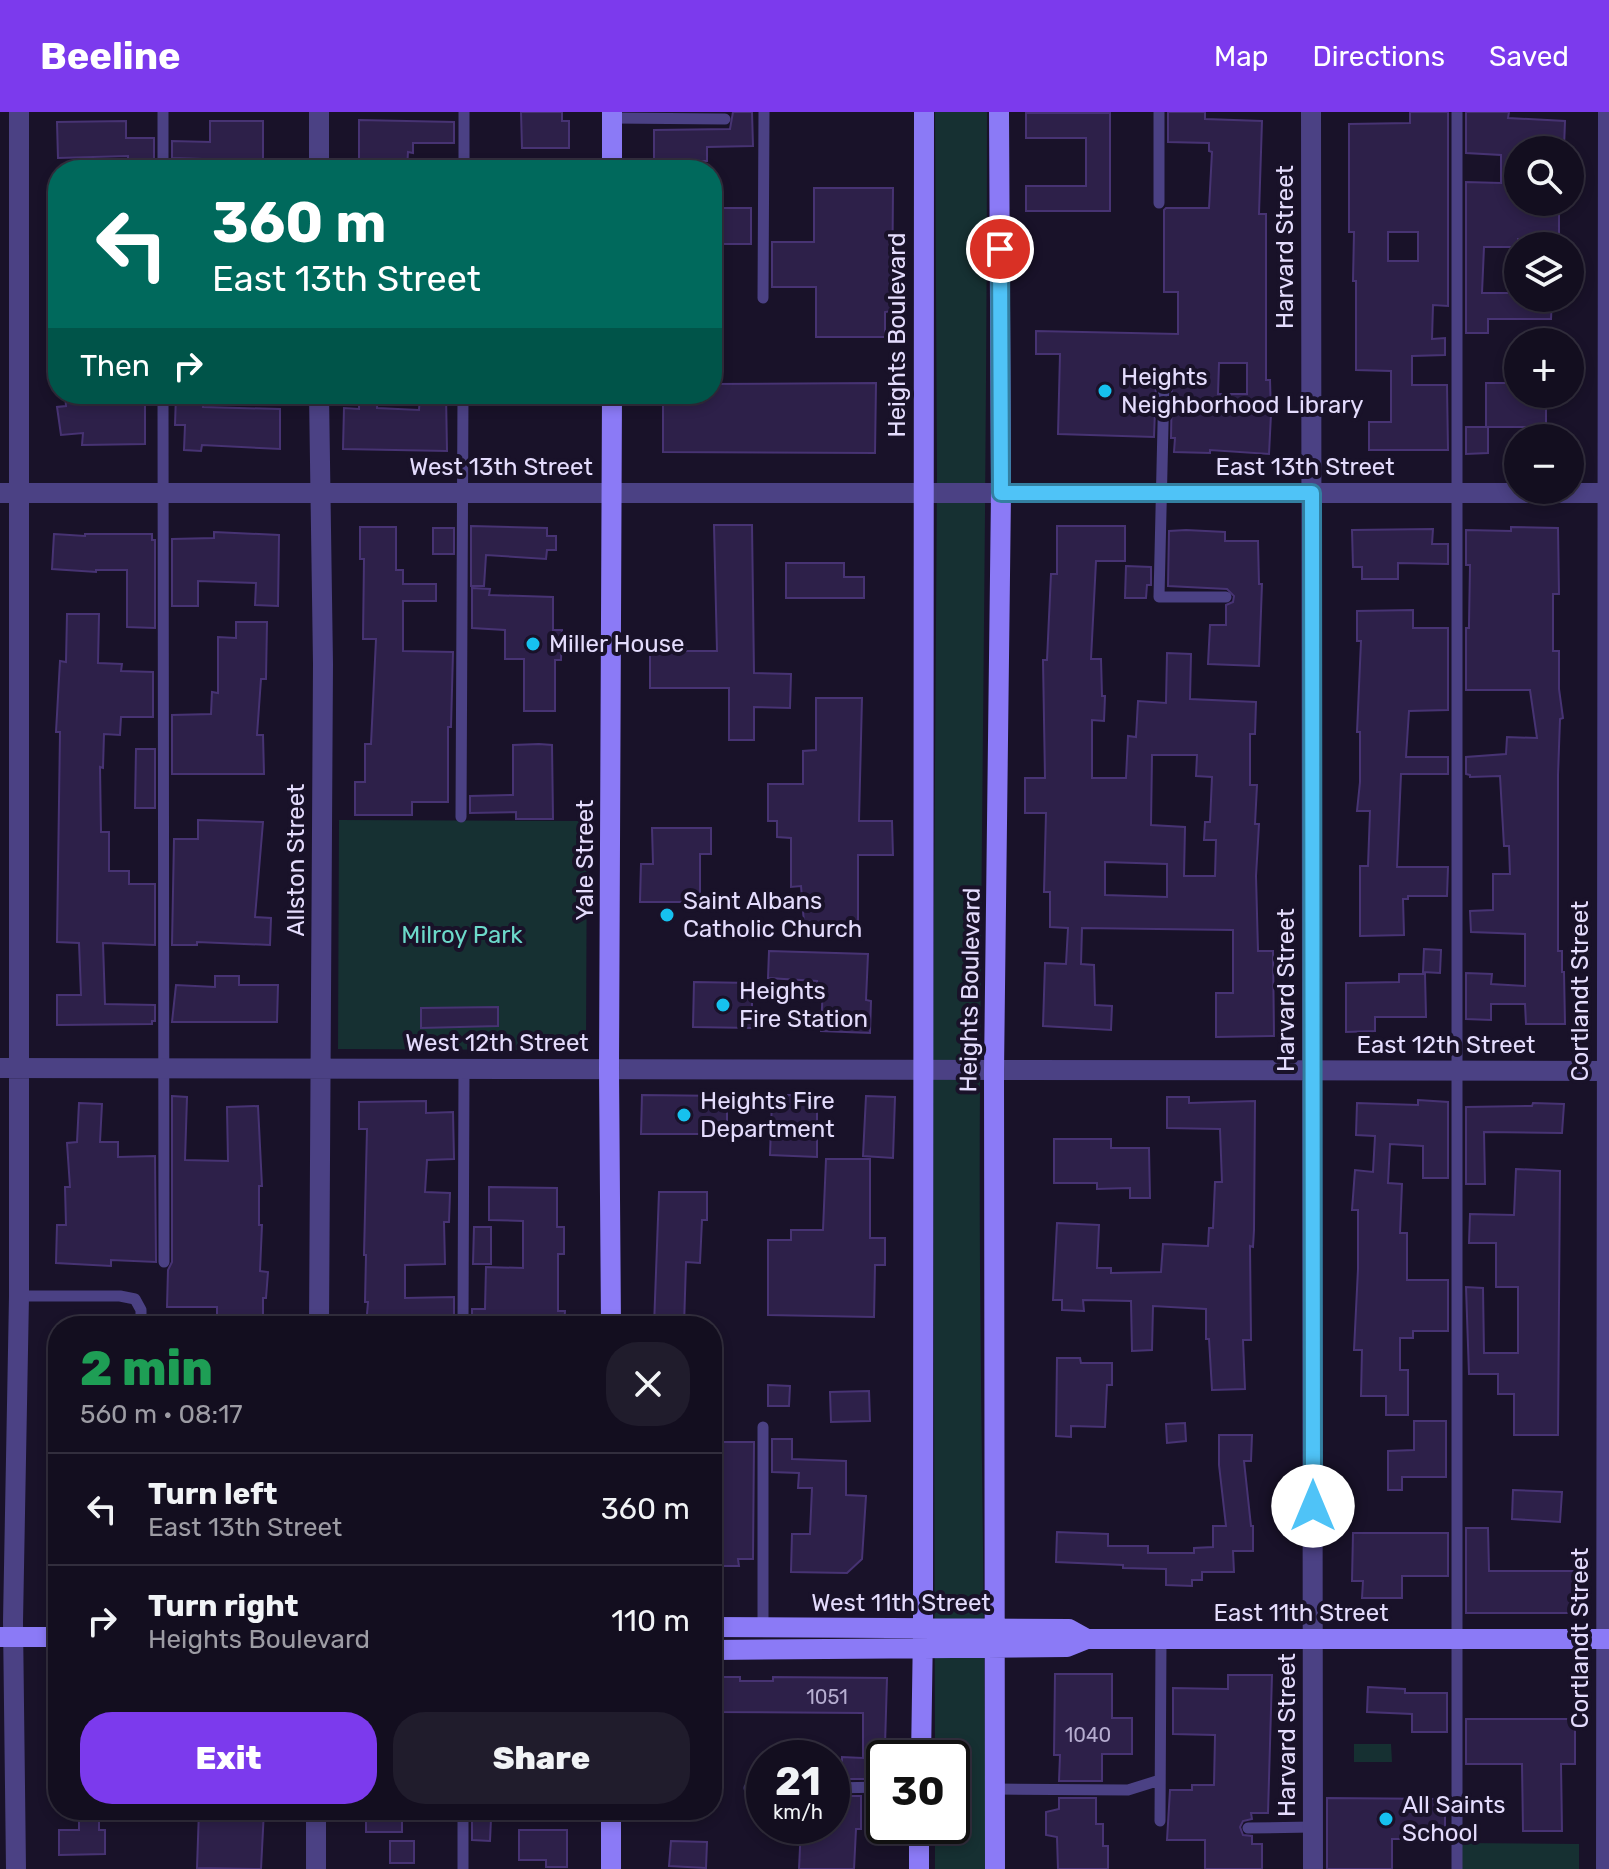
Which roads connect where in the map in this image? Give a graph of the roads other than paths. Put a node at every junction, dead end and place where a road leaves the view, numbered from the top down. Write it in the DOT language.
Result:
graph roads {
  1 [pos="19,112"];
  2 [pos="163,112"];
  3 [pos="319,112"];
  4 [pos="464,112"];
  5 [pos="764,112"];
  6 [pos="924,112"];
  7 [pos="999,112"];
  8 [pos="1159,112"];
  9 [pos="1311,112"];
  10 [pos="1457,112"];
  11 [pos="1608,112"];
  12 [pos="612,115"];
  13 [pos="725,119"];
  14 [pos="163,160"];
  15 [pos="319,160"];
  16 [pos="464,160"];
  17 [pos="612,160"];
  18 [pos="1159,203"];
  19 [pos="763,298"];
  20 [pos="1164,383"];
  21 [pos="163,404"];
  22 [pos="319,404"];
  23 [pos="463,404"];
  24 [pos="612,404"];
  25 [pos="610,492"];
  26 [pos="9,493"];
  27 [pos="163,493"];
  28 [pos="319,493"];
  29 [pos="462,493"];
  30 [pos="923,493"];
  31 [pos="1001,493"];
  32 [pos="1162,493"];
  33 [pos="1312,493"];
  34 [pos="1457,493"];
  35 [pos="1607,493"];
  36 [pos="1226,597"];
  37 [pos="461,817"];
  38 [pos="9,1068"];
  39 [pos="164,1069"];
  40 [pos="321,1069"];
  41 [pos="609,1069"];
  42 [pos="464,1070"];
  43 [pos="924,1071"];
  44 [pos="994,1071"];
  45 [pos="1312,1071"];
  46 [pos="1457,1071"];
  47 [pos="1608,1072"];
  48 [pos="164,1262"];
  49 [pos="19,1296"];
  50 [pos="141,1316"];
  51 [pos="319,1316"];
  52 [pos="463,1316"];
  53 [pos="611,1316"];
  54 [pos="763,1427"];
  55 [pos="722,1627"];
  56 [pos="763,1628"];
  57 [pos="7,1637"];
  58 [pos="48,1637"];
  59 [pos="1313,1638"];
  60 [pos="1458,1638"];
  61 [pos="994,1639"];
  62 [pos="1607,1639"];
  63 [pos="923,1640"];
  64 [pos="1161,1641"];
  65 [pos="722,1650"];
  66 [pos="921,1740"];
  67 [pos="1160,1780"];
  68 [pos="995,1789"];
  69 [pos="316,1820"];
  70 [pos="463,1820"];
  71 [pos="611,1820"];
  72 [pos="1160,1821"];
  73 [pos="1313,1827"];
  74 [pos="1248,1828"];
  75 [pos="919,1844"];
  76 [pos="16,1869"];
  77 [pos="316,1869"];
  78 [pos="463,1869"];
  79 [pos="611,1869"];
  80 [pos="919,1869"];
  81 [pos="995,1869"];
  82 [pos="1313,1869"];
  83 [pos="1457,1869"];
  84 [pos="1606,1869"];
  1 -- 26 [label="street"];
  2 -- 14 [label="lane"];
  3 -- 15 [label="street"];
  4 -- 16 [label="lane"];
  5 -- 19 [label="lane"];
  6 -- 30 [label="main road, Heights Boulevard"];
  7 -- 31 [label="main road, Heights Boulevard"];
  8 -- 18 [label="lane"];
  9 -- 33 [label="street, Harvard Street"];
  10 -- 34 [label="lane"];
  11 -- 35 [label="street, Cortlandt Street"];
  12 -- 13 [label="lane"];
  12 -- 17 [label="main road"];
  20 -- 32 [label="lane"];
  21 -- 27 [label="lane"];
  22 -- 28 [label="street, Allston Street"];
  23 -- 29 [label="lane"];
  24 -- 25 [label="main road, Yale Street"];
  25 -- 29 [label="street, West 13th Street"];
  25 -- 30 [label="street, West 13th Street"];
  25 -- 41 [label="main road, Yale Street"];
  26 -- 27 [label="street, West 13th Street"];
  26 -- 38 [label="street"];
  27 -- 28 [label="street, West 13th Street"];
  27 -- 39 [label="lane"];
  28 -- 29 [label="street, West 13th Street"];
  28 -- 40 [label="street, Allston Street"];
  29 -- 37 [label="lane"];
  30 -- 31 [label="street, West 13th Street"];
  30 -- 43 [label="main road, Heights Boulevard"];
  31 -- 32 [label="street, East 13th Street"];
  31 -- 44 [label="main road, Heights Boulevard"];
  32 -- 33 [label="street, East 13th Street"];
  32 -- 36 [label="lane"];
  33 -- 34 [label="street, East 13th Street"];
  33 -- 45 [label="street, Harvard Street"];
  34 -- 35 [label="street, East 13th Street"];
  34 -- 46 [label="lane"];
  35 -- 47 [label="street, Cortlandt Street"];
  38 -- 39 [label="street, West 12th Street"];
  38 -- 49 [label="street"];
  39 -- 40 [label="street, West 12th Street"];
  39 -- 48 [label="lane"];
  40 -- 42 [label="street, West 12th Street"];
  40 -- 51 [label="street, Allston Street"];
  41 -- 42 [label="street, West 12th Street"];
  41 -- 43 [label="street, West 12th Street"];
  41 -- 53 [label="main road, Yale Street"];
  42 -- 52 [label="lane"];
  43 -- 44 [label="street, West 12th Street"];
  43 -- 63 [label="main road, Heights Boulevard"];
  44 -- 45 [label="street, East 12th Street"];
  44 -- 61 [label="main road, Heights Boulevard"];
  45 -- 46 [label="street, East 12th Street"];
  45 -- 59 [label="street, Harvard Street"];
  46 -- 47 [label="street, East 12th Street"];
  46 -- 60 [label="lane"];
  47 -- 62 [label="street, Cortlandt Street"];
  49 -- 50 [label="lane"];
  49 -- 57 [label="street"];
  54 -- 56 [label="lane"];
  55 -- 56 [label="main road, West 11th Street"];
  56 -- 63 [label="main road, West 11th Street"];
  57 -- 58 [label="main road"];
  57 -- 76 [label="street"];
  59 -- 60 [label="main road, East 11th Street"];
  59 -- 64 [label="main road, East 11th Street"];
  59 -- 73 [label="street, Harvard Street"];
  60 -- 62 [label="main road, East 11th Street"];
  60 -- 83 [label="lane"];
  61 -- 63 [label="main road, West 11th Street"];
  61 -- 64 [label="main road, East 11th Street"];
  61 -- 68 [label="main road, Heights Boulevard"];
  62 -- 84 [label="street, Cortlandt Street"];
  63 -- 65 [label="main road, West 11th Street"];
  63 -- 66 [label="main road, Heights Boulevard"];
  64 -- 67 [label="lane"];
  67 -- 68 [label="lane"];
  67 -- 72 [label="lane"];
  68 -- 81 [label="main road, Heights Boulevard"];
  69 -- 77 [label="street"];
  70 -- 78 [label="lane"];
  71 -- 79 [label="main road"];
  73 -- 74 [label="lane"];
  73 -- 82 [label="street, Harvard Street"];
  75 -- 80 [label="main road"];
}
